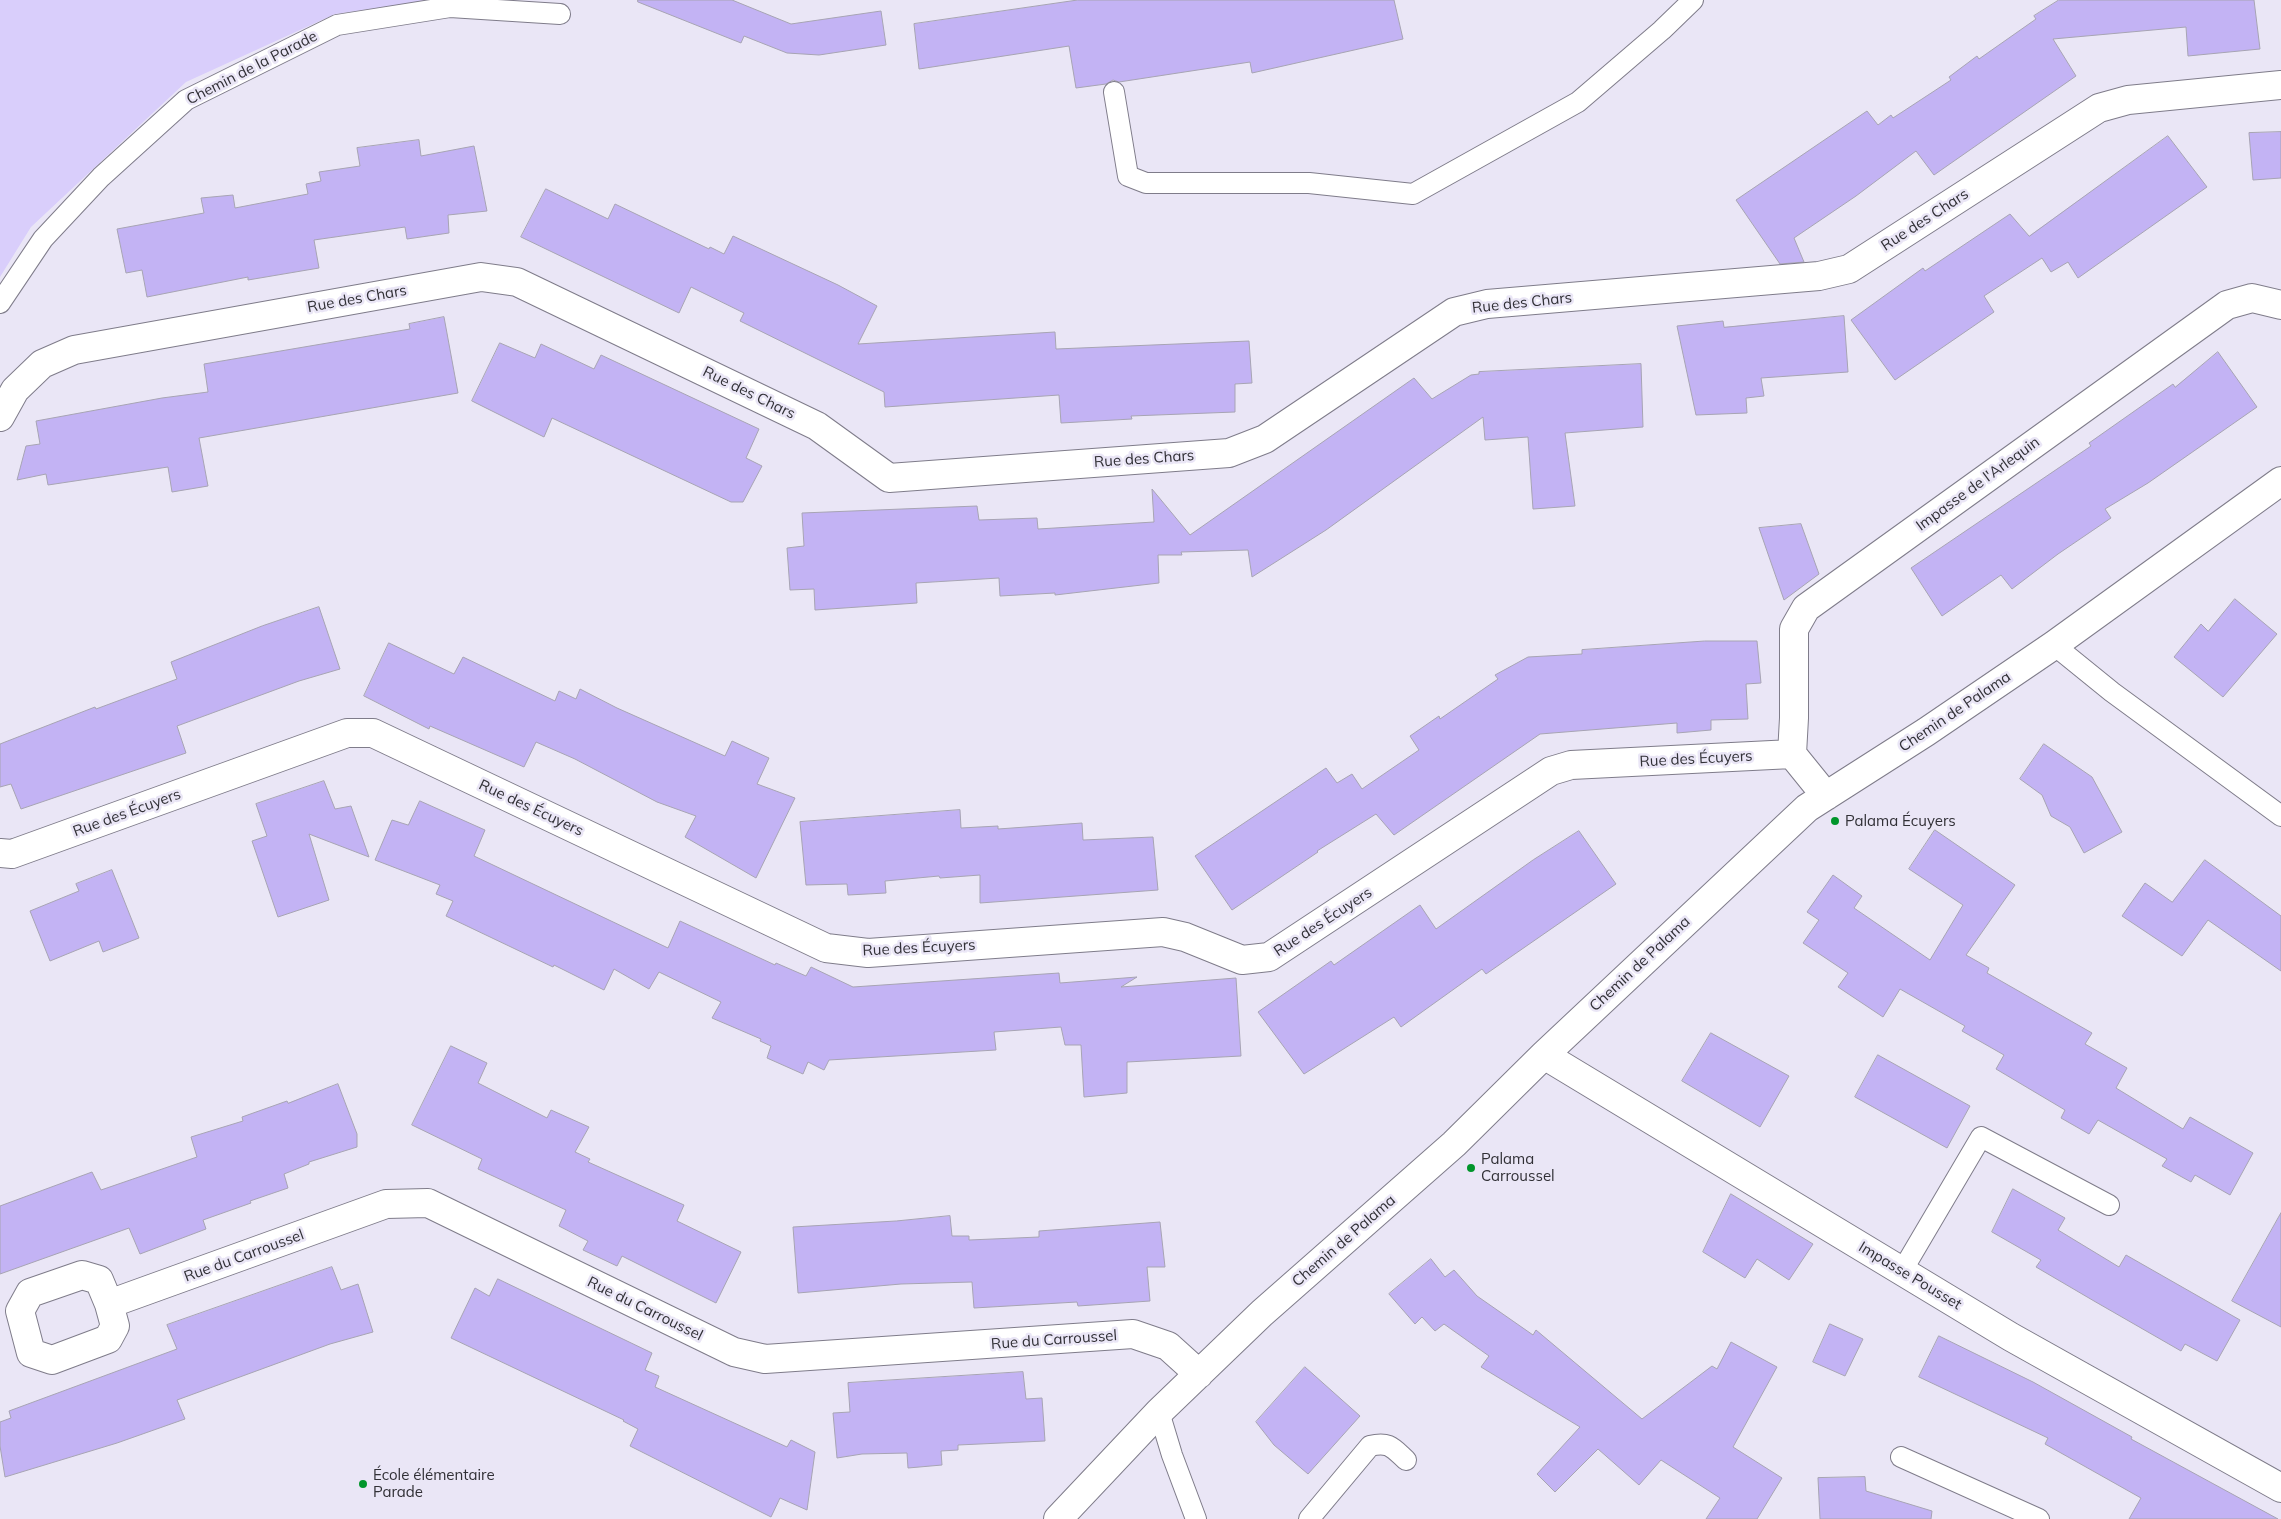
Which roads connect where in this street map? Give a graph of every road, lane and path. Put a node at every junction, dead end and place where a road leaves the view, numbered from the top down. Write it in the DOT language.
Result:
graph roads {
  1 [pos="1693,0"];
  2 [pos="560,14"];
  3 [pos="2281,85"];
  4 [pos="1114,92"];
  5 [pos="0,303"];
  6 [pos="2281,304"];
  7 [pos="0,417"];
  8 [pos="2281,481"];
  9 [pos="2054,645"];
  10 [pos="1792,754"];
  11 [pos="1826,796"];
  12 [pos="2281,816"];
  13 [pos="0,853"];
  14 [pos="1544,1055"];
  15 [pos="2109,1205"];
  16 [pos="1902,1271"];
  17 [pos="109,1304"];
  18 [pos="1199,1374"];
  19 [pos="1159,1412"];
  20 [pos="1901,1457"];
  21 [pos="1406,1460"];
  22 [pos="2281,1488"];
  23 [pos="1058,1519"];
  24 [pos="1196,1519"];
  25 [pos="1309,1519"];
  26 [pos="2039,1519"];
  1 -- 4 [label="lane"];
  2 -- 5 [label="lane, Chemin de la Parade"];
  3 -- 7 [label="street, Rue des Chars"];
  6 -- 10 [label="street, Impasse de l'Arlequin"];
  8 -- 9 [label="street, Chemin de Palama"];
  9 -- 11 [label="street, Chemin de Palama"];
  9 -- 12 [label="lane"];
  10 -- 11 [label="street"];
  10 -- 13 [label="street, Rue des Écuyers"];
  11 -- 14 [label="street, Chemin de Palama"];
  14 -- 16 [label="street, Impasse Pousset"];
  14 -- 18 [label="street, Chemin de Palama"];
  15 -- 16 [label="lane"];
  16 -- 22 [label="street, Impasse Pousset"];
  17 -- 18 [label="street, Rue du Carroussel"];
  18 -- 19 [label="street, Chemin de Palama"];
  19 -- 23 [label="street, Chemin de Palama"];
  19 -- 24 [label="lane"];
  20 -- 26 [label="lane"];
  21 -- 25 [label="lane"];
}
